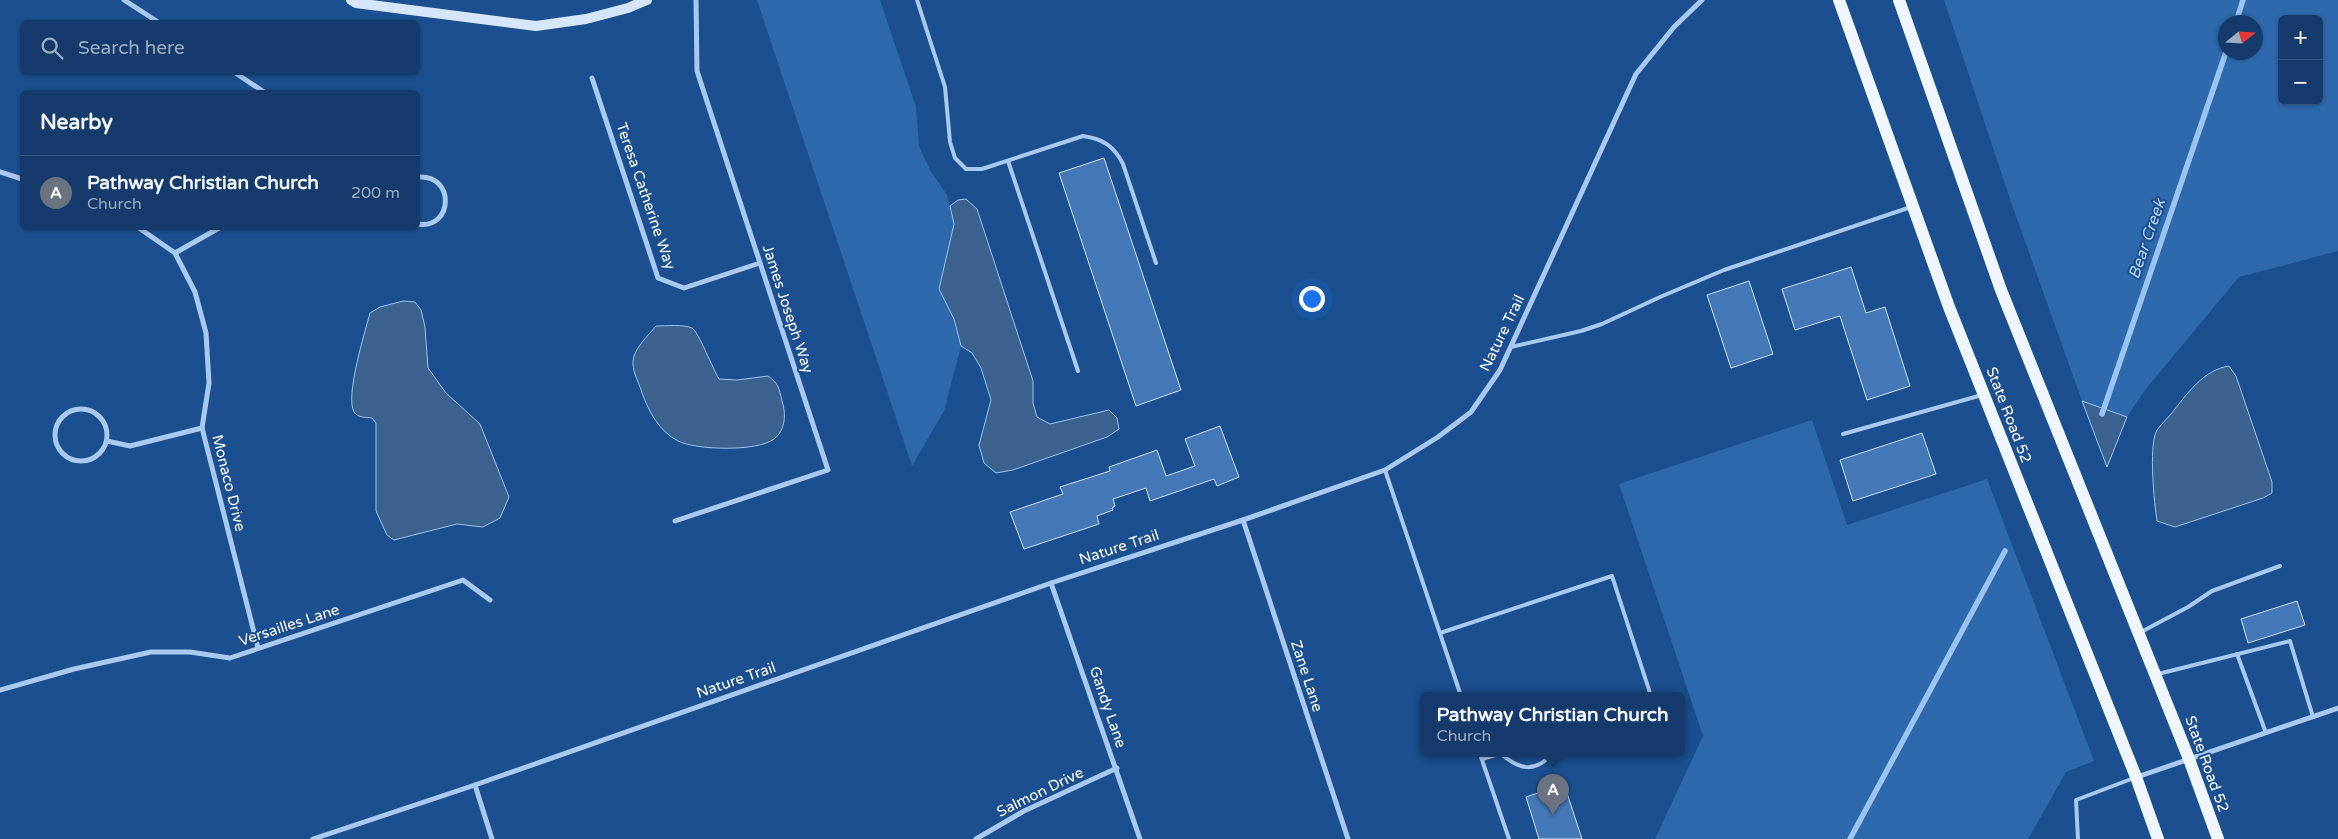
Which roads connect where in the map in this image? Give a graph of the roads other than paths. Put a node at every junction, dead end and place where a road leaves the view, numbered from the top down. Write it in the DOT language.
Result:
graph roads {
  1 [pos="124,0"];
  2 [pos="352,0"];
  3 [pos="647,0"];
  4 [pos="696,0"];
  5 [pos="917,0"];
  6 [pos="1702,0"];
  7 [pos="1838,0"];
  8 [pos="1899,0"];
  9 [pos="155,20"];
  10 [pos="238,75"];
  11 [pos="592,78"];
  12 [pos="261,90"];
  13 [pos="1008,161"];
  14 [pos="0,172"];
  15 [pos="420,177"];
  16 [pos="20,178"];
  17 [pos="1913,206"];
  18 [pos="420,224"];
  19 [pos="142,230"];
  20 [pos="215,230"];
  21 [pos="175,252"];
  22 [pos="760,263"];
  23 [pos="1156,263"];
  24 [pos="1511,347"];
  25 [pos="1078,372"];
  26 [pos="1984,394"];
  27 [pos="202,428"];
  28 [pos="1843,434"];
  29 [pos="107,441"];
  30 [pos="1385,470"];
  31 [pos="1243,520"];
  32 [pos="676,521"];
  33 [pos="2280,566"];
  34 [pos="1051,583"];
  35 [pos="490,600"];
  36 [pos="1440,633"];
  37 [pos="2139,634"];
  38 [pos="258,648"];
  39 [pos="2237,654"];
  40 [pos="2156,674"];
  41 [pos="0,690"];
  42 [pos="1460,692"];
  43 [pos="1650,692"];
  44 [pos="2338,708"];
  45 [pos="2313,717"];
  46 [pos="2266,733"];
  47 [pos="1489,757"];
  48 [pos="1504,757"];
  49 [pos="1550,757"];
  50 [pos="1482,759"];
  51 [pos="2189,759"];
  52 [pos="1117,768"];
  53 [pos="2136,777"];
  54 [pos="475,785"];
  55 [pos="313,839"];
  56 [pos="492,839"];
  57 [pos="976,839"];
  58 [pos="1140,839"];
  59 [pos="1348,839"];
  60 [pos="1509,839"];
  61 [pos="2078,839"];
  62 [pos="2158,839"];
  63 [pos="2218,839"];
  1 -- 9 [label="street"];
  2 -- 3 [label="street"];
  4 -- 22 [label="street, James Joseph Way"];
  5 -- 13 [label="lane"];
  6 -- 24 [label="street, Nature Trail"];
  7 -- 17 [label="main road, State Road 52"];
  8 -- 37 [label="main road, State Road 52"];
  10 -- 12 [label="street"];
  11 -- 22 [label="street, Teresa Catherine Way"];
  13 -- 23 [label="lane"];
  13 -- 25 [label="lane"];
  14 -- 16 [label="street"];
  15 -- 18 [label="street"];
  17 -- 24 [label="lane"];
  17 -- 26 [label="main road, State Road 52"];
  19 -- 21 [label="street, Monaco Drive"];
  20 -- 21 [label="street"];
  21 -- 27 [label="street, Monaco Drive"];
  22 -- 32 [label="street, James Joseph Way"];
  24 -- 30 [label="street, Nature Trail"];
  26 -- 28 [label="lane"];
  26 -- 53 [label="main road, State Road 52"];
  27 -- 29 [label="street"];
  27 -- 38 [label="street, Monaco Drive"];
  29 -- 29 [label="street"];
  30 -- 31 [label="street, Nature Trail"];
  30 -- 36 [label="lane"];
  31 -- 34 [label="street, Nature Trail"];
  31 -- 59 [label="street, Zane Lane"];
  33 -- 37 [label="lane"];
  34 -- 52 [label="street, Gandy Lane"];
  34 -- 54 [label="street, Nature Trail"];
  35 -- 38 [label="street, Versailles Lane"];
  36 -- 42 [label="lane"];
  36 -- 43 [label="lane"];
  37 -- 40 [label="main road, State Road 52"];
  38 -- 41 [label="street, Versailles Lane"];
  39 -- 40 [label="lane"];
  39 -- 45 [label="lane"];
  39 -- 46 [label="lane"];
  40 -- 51 [label="main road, State Road 52"];
  44 -- 45 [label="street"];
  45 -- 46 [label="street"];
  46 -- 51 [label="street"];
  47 -- 50 [label="lane"];
  48 -- 49 [label="lane"];
  50 -- 60 [label="lane"];
  51 -- 53 [label="street"];
  51 -- 63 [label="main road, State Road 52"];
  52 -- 57 [label="street, Salmon Drive"];
  52 -- 58 [label="street, Gandy Lane"];
  53 -- 61 [label="lane"];
  53 -- 62 [label="main road, State Road 52"];
  54 -- 55 [label="street, Nature Trail"];
  54 -- 56 [label="street"];
}
